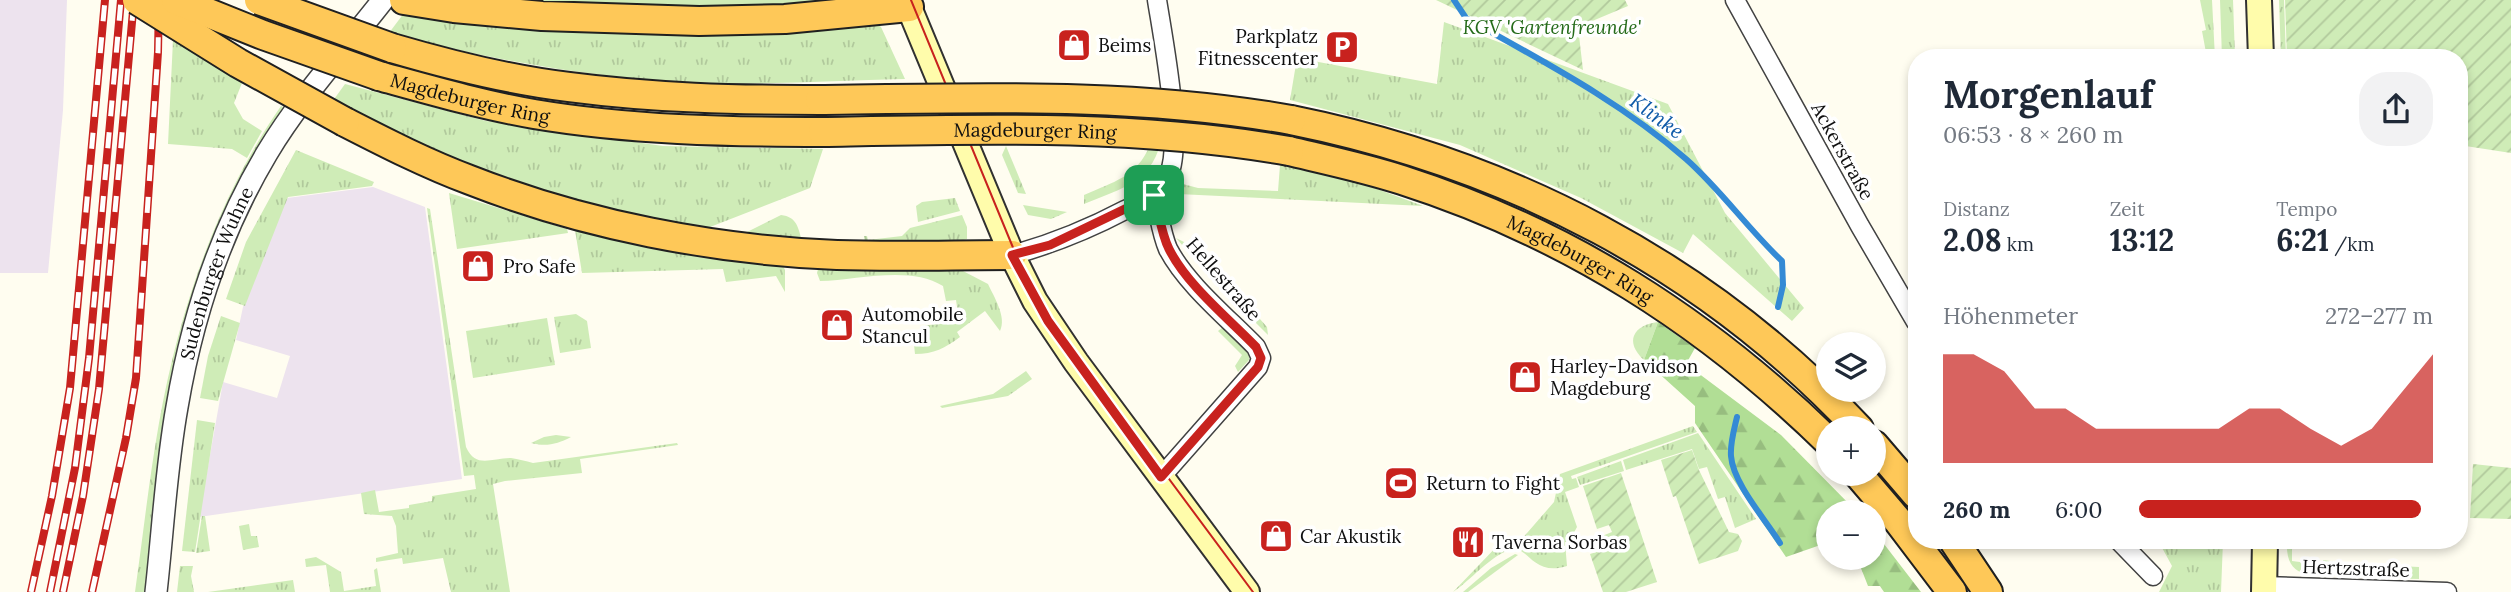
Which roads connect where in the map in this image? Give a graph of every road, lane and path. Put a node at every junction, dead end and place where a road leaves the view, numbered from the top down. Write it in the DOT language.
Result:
graph roads {
  1 [pos="137,0"];
  2 [pos="176,0"];
  3 [pos="259,0"];
  4 [pos="383,0"];
  5 [pos="846,0"];
  6 [pos="1157,0"];
  7 [pos="1735,0"];
  8 [pos="2259,0"];
  9 [pos="408,1"];
  10 [pos="907,4"];
  11 [pos="819,16"];
  12 [pos="2261,49"];
  13 [pos="1154,195"];
  14 [pos="1012,255"];
  15 [pos="1908,307"];
  16 [pos="1845,416"];
  17 [pos="1816,430"];
  18 [pos="1886,459"];
  19 [pos="1161,477"];
  20 [pos="1908,485"];
  21 [pos="1868,486"];
  22 [pos="1908,534"];
  23 [pos="1919,549"];
  24 [pos="1960,549"];
  25 [pos="2127,549"];
  26 [pos="2266,549"];
  27 [pos="2153,576"];
  28 [pos="1986,585"];
  29 [pos="2264,589"];
  30 [pos="156,592"];
  31 [pos="1247,592"];
  32 [pos="1952,592"];
  33 [pos="2446,592"];
  1 -- 14 [label="highway, bridge"];
  2 -- 17 [label="highway, Magdeburger Ring, bridge"];
  3 -- 16 [label="highway, Magdeburger Ring, bridge"];
  4 -- 30 [label="street, Sudenburger Wuhne"];
  5 -- 11 [label="highway"];
  6 -- 13 [label="street"];
  7 -- 15 [label="street, Ackerstraße"];
  8 -- 12 [label="main road"];
  9 -- 11 [label="highway"];
  10 -- 11 [label="highway"];
  10 -- 14 [label="main road"];
  13 -- 14 [label="street"];
  13 -- 19 [label="street, Hellestraße"];
  14 -- 19 [label="main road"];
  18 -- 20 [label="highway"];
  19 -- 31 [label="main road"];
  21 -- 22 [label="highway"];
  23 -- 32 [label="highway"];
  24 -- 28 [label="highway"];
  25 -- 27 [label="street"];
  26 -- 29 [label="main road"];
  29 -- 33 [label="street, Hertzstraße"];
}
